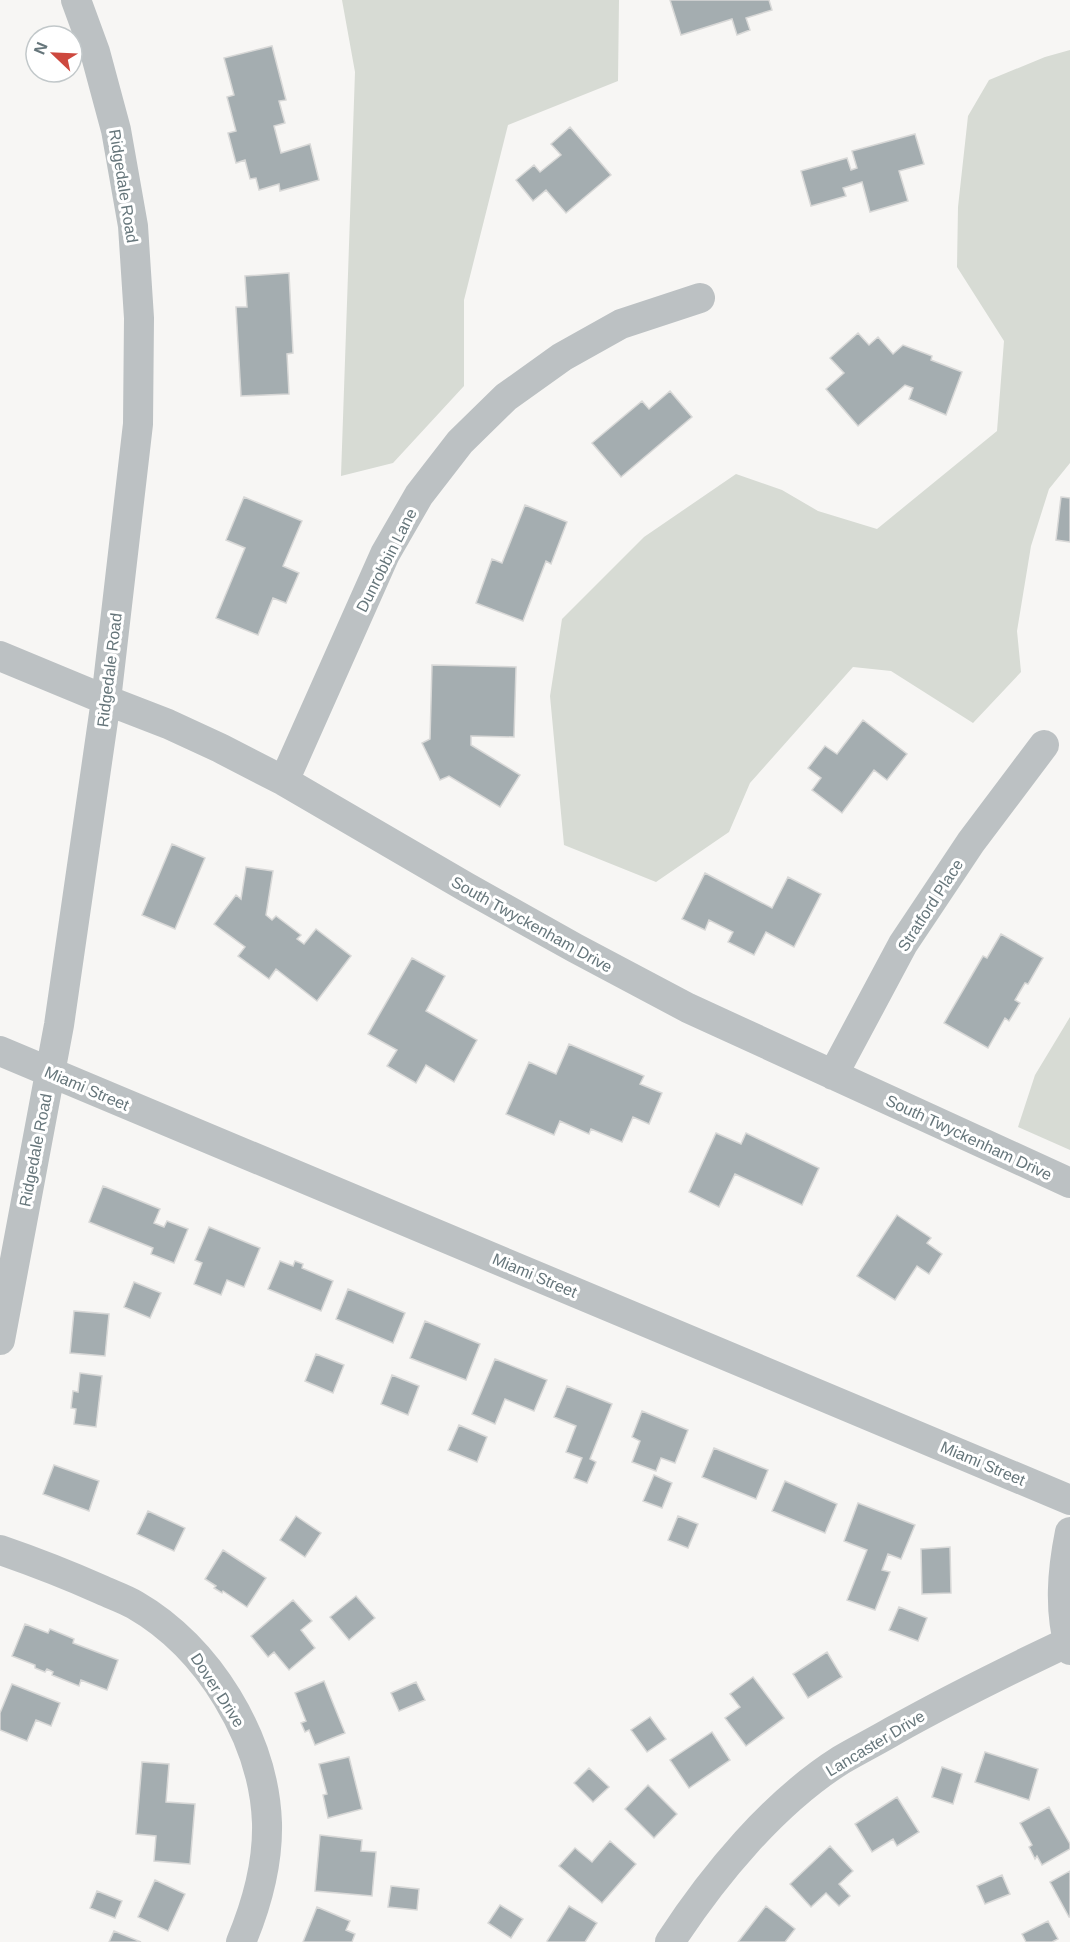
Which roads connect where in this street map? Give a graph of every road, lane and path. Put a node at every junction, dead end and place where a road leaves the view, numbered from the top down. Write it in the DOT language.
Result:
graph roads {
  1 [pos="76,0"];
  2 [pos="700,298"];
  3 [pos="0,656"];
  4 [pos="106,700"];
  5 [pos="1044,745"];
  6 [pos="284,781"];
  7 [pos="0,1051"];
  8 [pos="50,1072"];
  9 [pos="833,1075"];
  10 [pos="1070,1183"];
  11 [pos="0,1340"];
  12 [pos="1070,1500"];
  13 [pos="1070,1532"];
  14 [pos="0,1550"];
  15 [pos="1069,1646"];
  16 [pos="241,1942"];
  17 [pos="670,1942"];
  1 -- 4 [label="street, Ridgedale Road"];
  2 -- 6 [label="street, Dunrobbin Lane"];
  3 -- 4 [label="street, South Twyckenham Drive"];
  4 -- 6 [label="street, South Twyckenham Drive"];
  4 -- 8 [label="street, Ridgedale Road"];
  5 -- 9 [label="street, Stratford Place"];
  6 -- 9 [label="street, South Twyckenham Drive"];
  7 -- 8 [label="street, Miami Street"];
  8 -- 11 [label="street, Ridgedale Road"];
  8 -- 12 [label="street, Miami Street"];
  9 -- 10 [label="street, South Twyckenham Drive"];
  13 -- 15 [label="street"];
  14 -- 16 [label="street, Dover Drive"];
  15 -- 17 [label="street, Lancaster Drive"];
}
